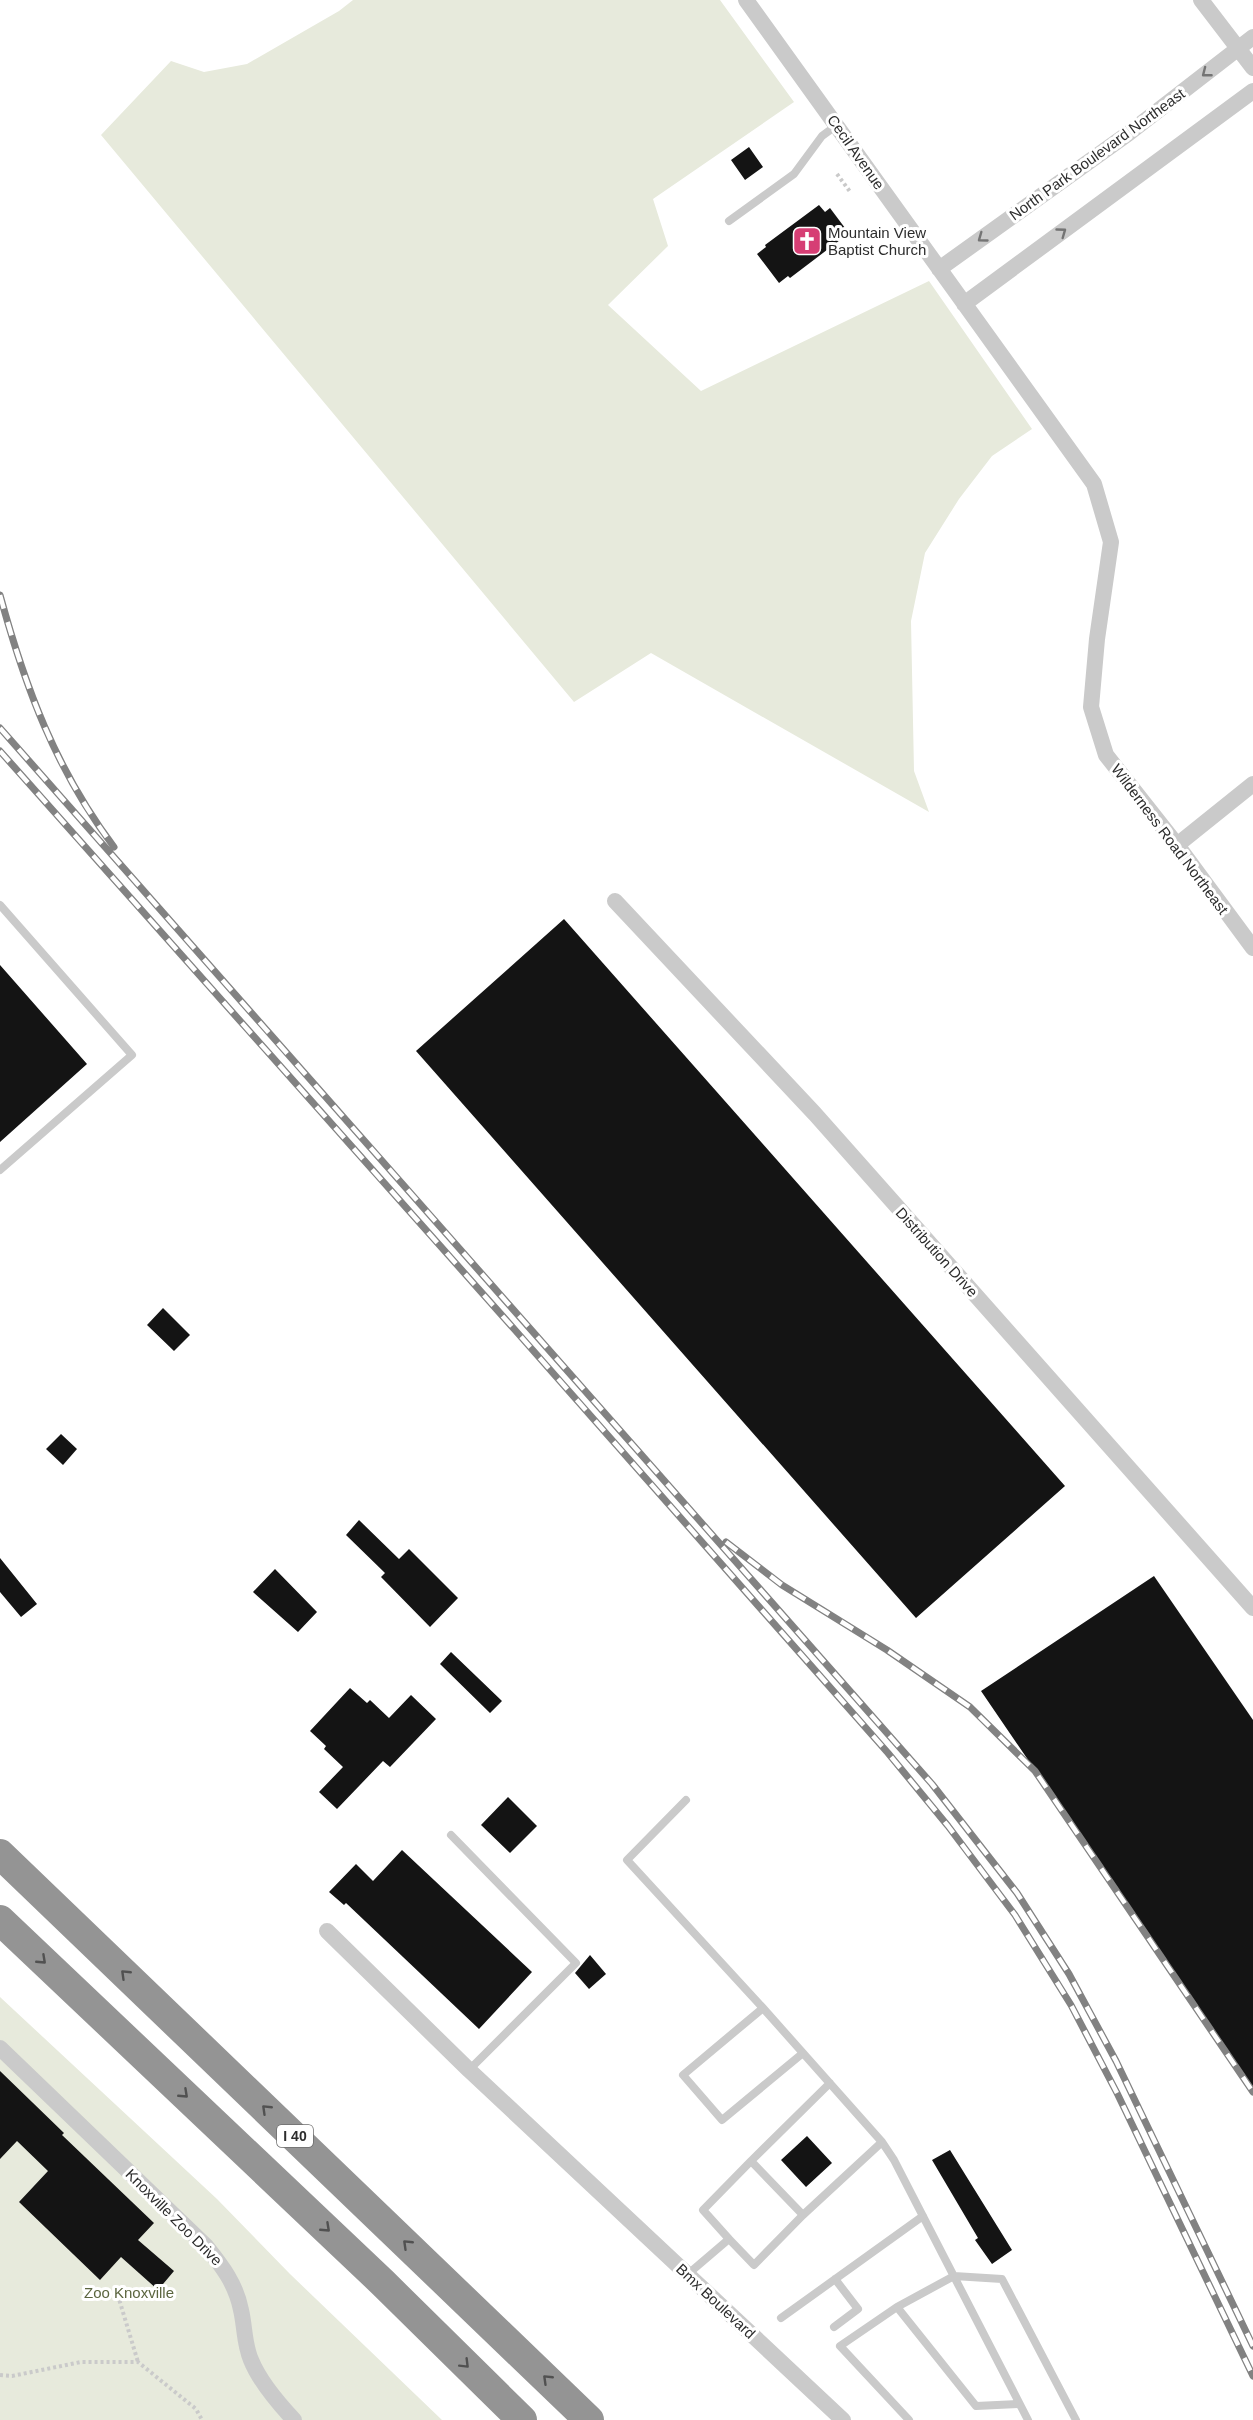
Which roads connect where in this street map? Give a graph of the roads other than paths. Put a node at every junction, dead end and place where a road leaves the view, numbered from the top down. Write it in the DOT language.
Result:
graph roads {
  1 [pos="746,0"];
  2 [pos="1201,0"];
  3 [pos="1253,37"];
  4 [pos="1238,48"];
  5 [pos="1253,68"];
  6 [pos="1253,91"];
  7 [pos="837,126"];
  8 [pos="729,221"];
  9 [pos="939,269"];
  10 [pos="964,304"];
  11 [pos="1253,784"];
  12 [pos="1177,844"];
  13 [pos="615,901"];
  14 [pos="0,905"];
  15 [pos="1253,948"];
  16 [pos="0,1170"];
  17 [pos="1253,1608"];
  18 [pos="686,1800"];
  19 [pos="451,1835"];
  20 [pos="0,1854"];
  21 [pos="0,1920"];
  22 [pos="327,1931"];
  23 [pos="763,2008"];
  24 [pos="0,2048"];
  25 [pos="803,2053"];
  26 [pos="469,2070"];
  27 [pos="830,2083"];
  28 [pos="882,2142"];
  29 [pos="751,2162"];
  30 [pos="802,2215"];
  31 [pos="923,2216"];
  32 [pos="729,2239"];
  33 [pos="688,2274"];
  34 [pos="954,2276"];
  35 [pos="835,2279"];
  36 [pos="897,2307"];
  37 [pos="782,2318"];
  38 [pos="834,2326"];
  39 [pos="1019,2404"];
  40 [pos="294,2420"];
  41 [pos="522,2420"];
  42 [pos="589,2420"];
  43 [pos="843,2420"];
  44 [pos="909,2420"];
  45 [pos="1028,2420"];
  46 [pos="1076,2420"];
  1 -- 7 [label="street, Cecil Avenue"];
  2 -- 4 [label="street"];
  3 -- 4 [label="street, North Park Boulevard Northeast"];
  4 -- 5 [label="street"];
  4 -- 9 [label="street, North Park Boulevard Northeast, one-way"];
  10 -- 6 [label="street, one-way"];
  7 -- 8 [label="lane"];
  7 -- 9 [label="street, Cecil Avenue"];
  9 -- 10 [label="street, Cecil Avenue"];
  10 -- 12 [label="street, Wilderness Road Northeast"];
  11 -- 12 [label="street"];
  12 -- 15 [label="street, Wilderness Road Northeast"];
  13 -- 17 [label="street, Distribution Drive"];
  14 -- 16 [label="lane"];
  18 -- 23 [label="lane"];
  19 -- 26 [label="lane"];
  42 -- 20 [label="highway, I 40, one-way"];
  21 -- 41 [label="highway, one-way"];
  22 -- 26 [label="street, Bmx Boulevard"];
  23 -- 25 [label="lane"];
  23 -- 25 [label="lane"];
  24 -- 40 [label="street, Knoxville Zoo Drive"];
  25 -- 27 [label="lane"];
  26 -- 33 [label="street, Bmx Boulevard"];
  27 -- 28 [label="lane"];
  27 -- 29 [label="lane"];
  28 -- 30 [label="lane"];
  28 -- 31 [label="lane"];
  29 -- 30 [label="lane"];
  29 -- 32 [label="lane"];
  30 -- 32 [label="lane"];
  31 -- 34 [label="lane"];
  31 -- 35 [label="lane"];
  32 -- 33 [label="lane"];
  33 -- 43 [label="street, Bmx Boulevard"];
  34 -- 36 [label="lane"];
  34 -- 39 [label="lane"];
  34 -- 46 [label="lane"];
  35 -- 37 [label="lane"];
  35 -- 38 [label="lane"];
  36 -- 39 [label="lane"];
  36 -- 44 [label="lane"];
  39 -- 45 [label="lane"];
}
